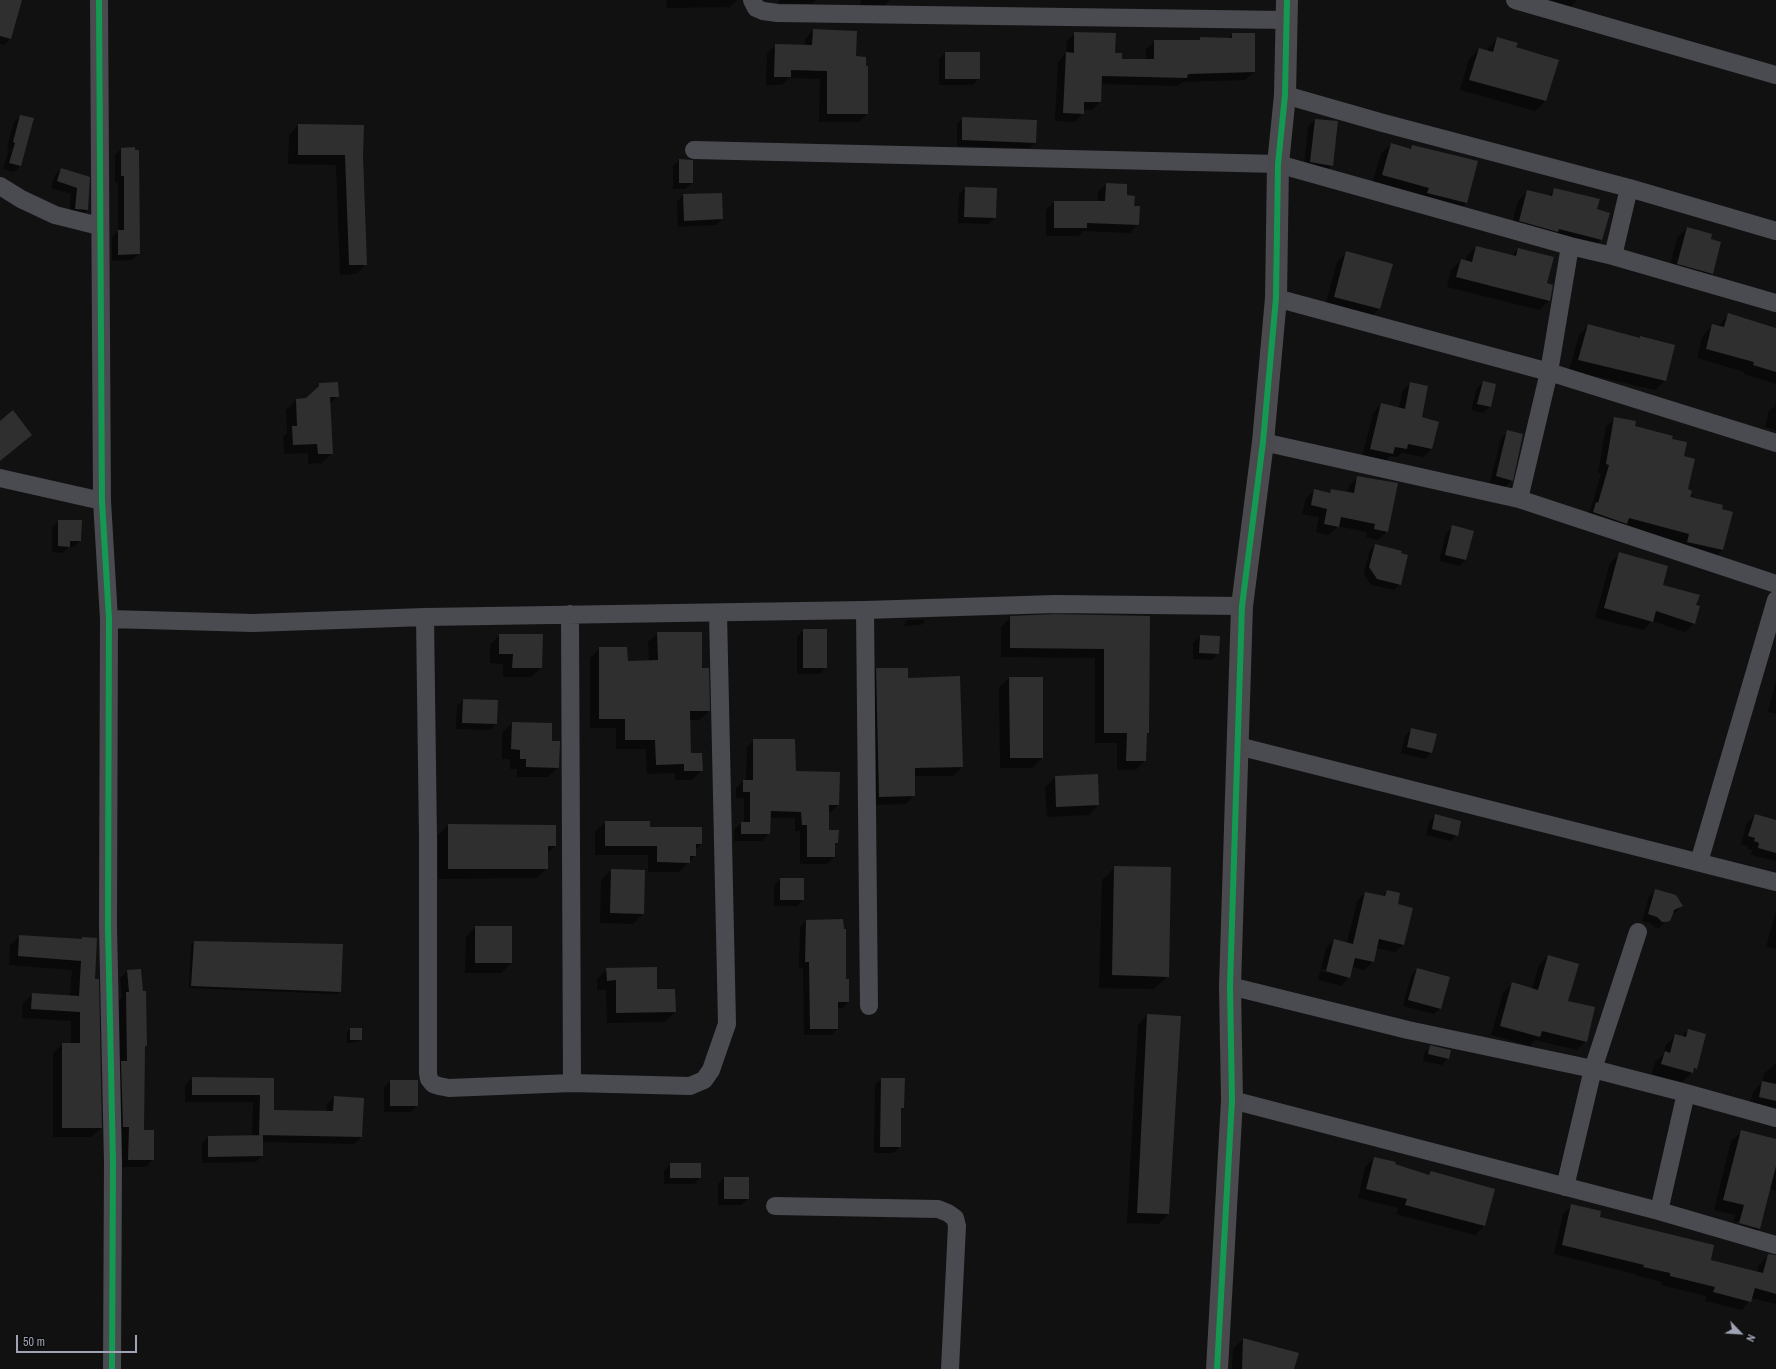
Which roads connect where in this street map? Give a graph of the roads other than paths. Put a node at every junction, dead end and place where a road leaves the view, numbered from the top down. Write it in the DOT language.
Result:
graph roads {
  1 [pos="99,0"];
  2 [pos="752,0"];
  3 [pos="1515,0"];
  4 [pos="1540,3"];
  5 [pos="1286,10"];
  6 [pos="1776,75"];
  7 [pos="1285,95"];
  8 [pos="694,150"];
  9 [pos="1278,164"];
  10 [pos="0,186"];
  11 [pos="1629,188"];
  12 [pos="99,226"];
  13 [pos="1776,231"];
  14 [pos="1570,246"];
  15 [pos="1613,256"];
  16 [pos="1276,298"];
  17 [pos="1776,303"];
  18 [pos="1549,372"];
  19 [pos="1263,442"];
  20 [pos="1776,442"];
  21 [pos="0,478"];
  22 [pos="1519,499"];
  23 [pos="102,501"];
  24 [pos="1776,584"];
  25 [pos="1776,600"];
  26 [pos="1242,606"];
  27 [pos="865,610"];
  28 [pos="718,613"];
  29 [pos="570,614"];
  30 [pos="425,617"];
  31 [pos="109,619"];
  32 [pos="1238,746"];
  33 [pos="1699,862"];
  34 [pos="1776,882"];
  35 [pos="1638,932"];
  36 [pos="1230,986"];
  37 [pos="869,1006"];
  38 [pos="1593,1069"];
  39 [pos="572,1083"];
  40 [pos="1686,1093"];
  41 [pos="1232,1100"];
  42 [pos="1776,1118"];
  43 [pos="1565,1187"];
  44 [pos="775,1206"];
  45 [pos="1659,1211"];
  46 [pos="1776,1245"];
  47 [pos="112,1369"];
  48 [pos="950,1369"];
  49 [pos="1217,1369"];
  1 -- 12 [label="street"];
  2 -- 5 [label="street"];
  3 -- 4 [label="street"];
  4 -- 6 [label="street"];
  5 -- 7 [label="street"];
  7 -- 9 [label="street"];
  7 -- 11 [label="street"];
  8 -- 9 [label="street"];
  9 -- 14 [label="street"];
  9 -- 16 [label="street"];
  10 -- 12 [label="street"];
  11 -- 13 [label="street"];
  11 -- 15 [label="street"];
  12 -- 23 [label="street"];
  14 -- 15 [label="street"];
  14 -- 18 [label="street"];
  15 -- 17 [label="street"];
  16 -- 18 [label="street"];
  16 -- 19 [label="street"];
  18 -- 20 [label="street"];
  18 -- 22 [label="street"];
  19 -- 22 [label="street"];
  19 -- 26 [label="street"];
  21 -- 23 [label="street"];
  22 -- 24 [label="street"];
  23 -- 31 [label="street"];
  25 -- 33 [label="street"];
  26 -- 27 [label="street"];
  26 -- 32 [label="street"];
  27 -- 28 [label="street"];
  27 -- 37 [label="street"];
  28 -- 29 [label="street"];
  28 -- 39 [label="street"];
  29 -- 30 [label="street"];
  29 -- 39 [label="street"];
  30 -- 31 [label="street"];
  30 -- 39 [label="street"];
  31 -- 47 [label="street"];
  32 -- 33 [label="street"];
  32 -- 36 [label="street"];
  33 -- 34 [label="street"];
  35 -- 38 [label="street"];
  36 -- 38 [label="street"];
  36 -- 41 [label="street"];
  38 -- 40 [label="street"];
  38 -- 43 [label="street"];
  40 -- 42 [label="street"];
  40 -- 45 [label="street"];
  41 -- 43 [label="street"];
  41 -- 49 [label="street"];
  43 -- 45 [label="street"];
  44 -- 48 [label="street"];
  45 -- 46 [label="street"];
}
